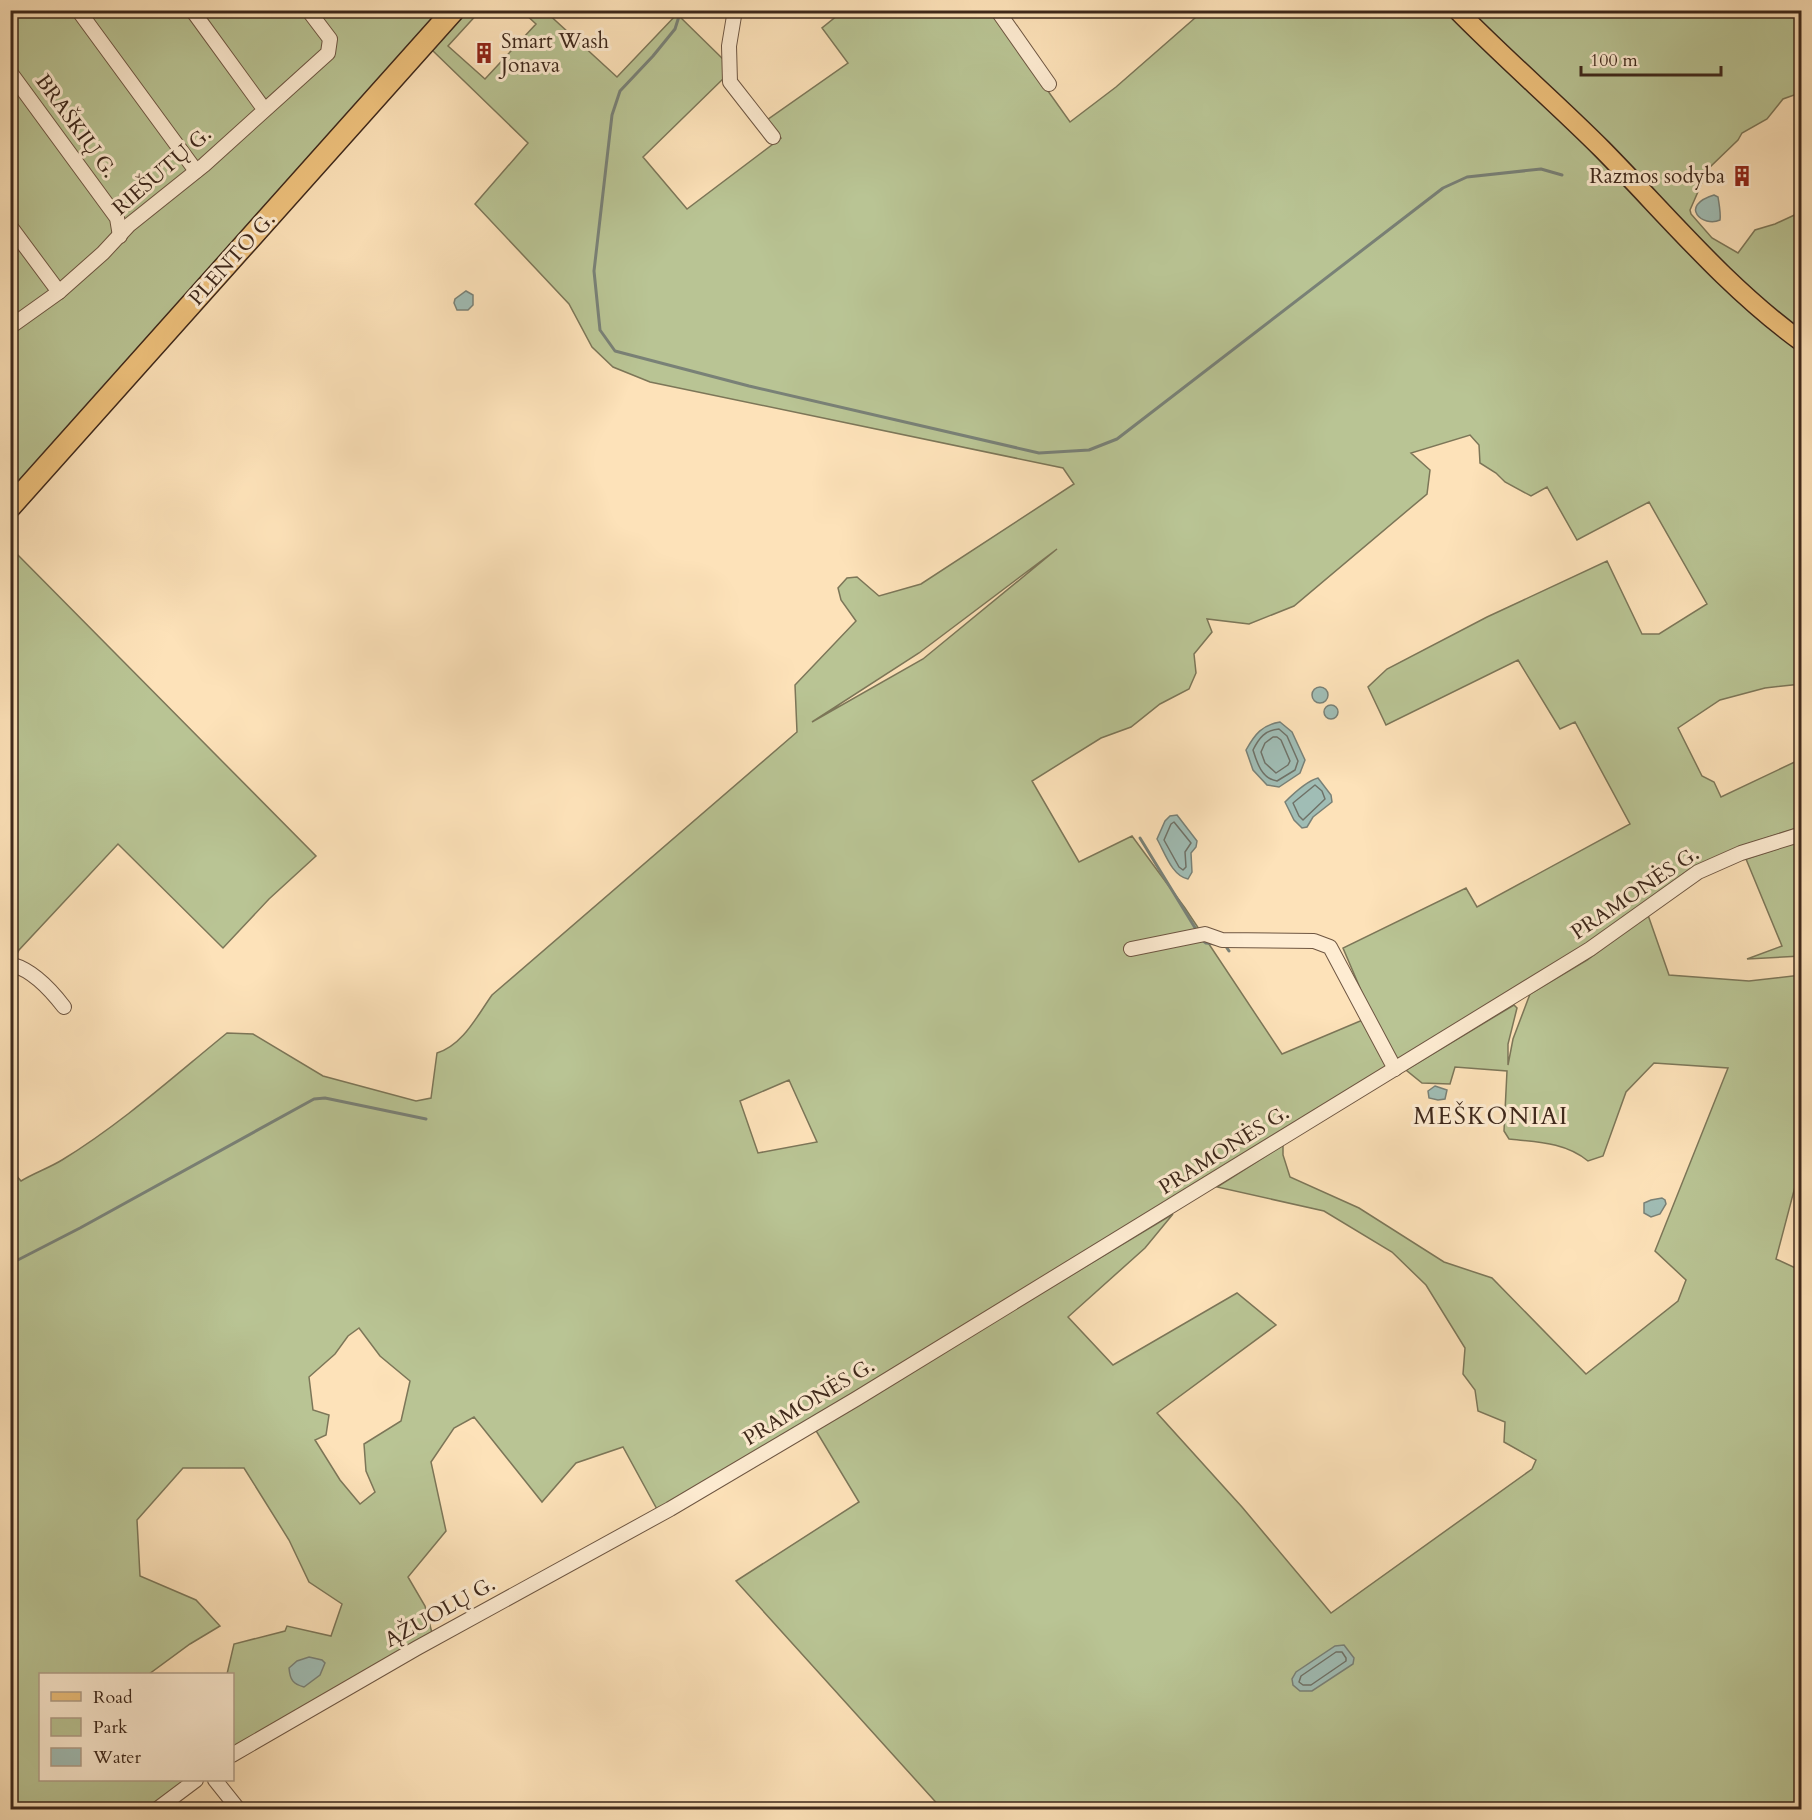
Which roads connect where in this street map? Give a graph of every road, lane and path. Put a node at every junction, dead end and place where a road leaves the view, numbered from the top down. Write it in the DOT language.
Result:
graph roads {
  1 [pos="78,10"];
  2 [pos="192,10"];
  3 [pos="308,10"];
  4 [pos="454,10"];
  5 [pos="735,10"];
  6 [pos="997,10"];
  7 [pos="1457,10"];
  8 [pos="10,72"];
  9 [pos="1049,84"];
  10 [pos="264,109"];
  11 [pos="773,137"];
  12 [pos="196,171"];
  13 [pos="10,226"];
  14 [pos="120,236"];
  15 [pos="59,292"];
  16 [pos="10,327"];
  17 [pos="1802,342"];
  18 [pos="10,507"];
  19 [pos="1802,834"];
  20 [pos="1131,949"];
  21 [pos="10,967"];
  22 [pos="64,1007"];
  23 [pos="1395,1069"];
  24 [pos="670,1509"];
  25 [pos="234,1754"];
  26 [pos="193,1781"];
  27 [pos="217,1781"];
  28 [pos="156,1809"];
  29 [pos="239,1809"];
  1 -- 12 [label="street"];
  2 -- 10 [label="street"];
  3 -- 10 [label="street, RIEŠUTŲ G."];
  4 -- 18 [label="highway, PLENTO G."];
  5 -- 11 [label="street"];
  6 -- 9 [label="street"];
  7 -- 17 [label="main road"];
  8 -- 14 [label="street, BRAŠKIŲ G."];
  10 -- 12 [label="street, RIEŠUTŲ G."];
  12 -- 14 [label="street, RIEŠUTŲ G."];
  13 -- 15 [label="street"];
  14 -- 15 [label="street, RIEŠUTŲ G."];
  15 -- 16 [label="street, RIEŠUTŲ G."];
  19 -- 23 [label="street, PRAMONĖS G."];
  20 -- 23 [label="street"];
  21 -- 22 [label="street"];
  23 -- 24 [label="street, PRAMONĖS G."];
  24 -- 25 [label="street, ĄŽUOLŲ G."];
  26 -- 28 [label="street"];
  27 -- 29 [label="street"];
}
